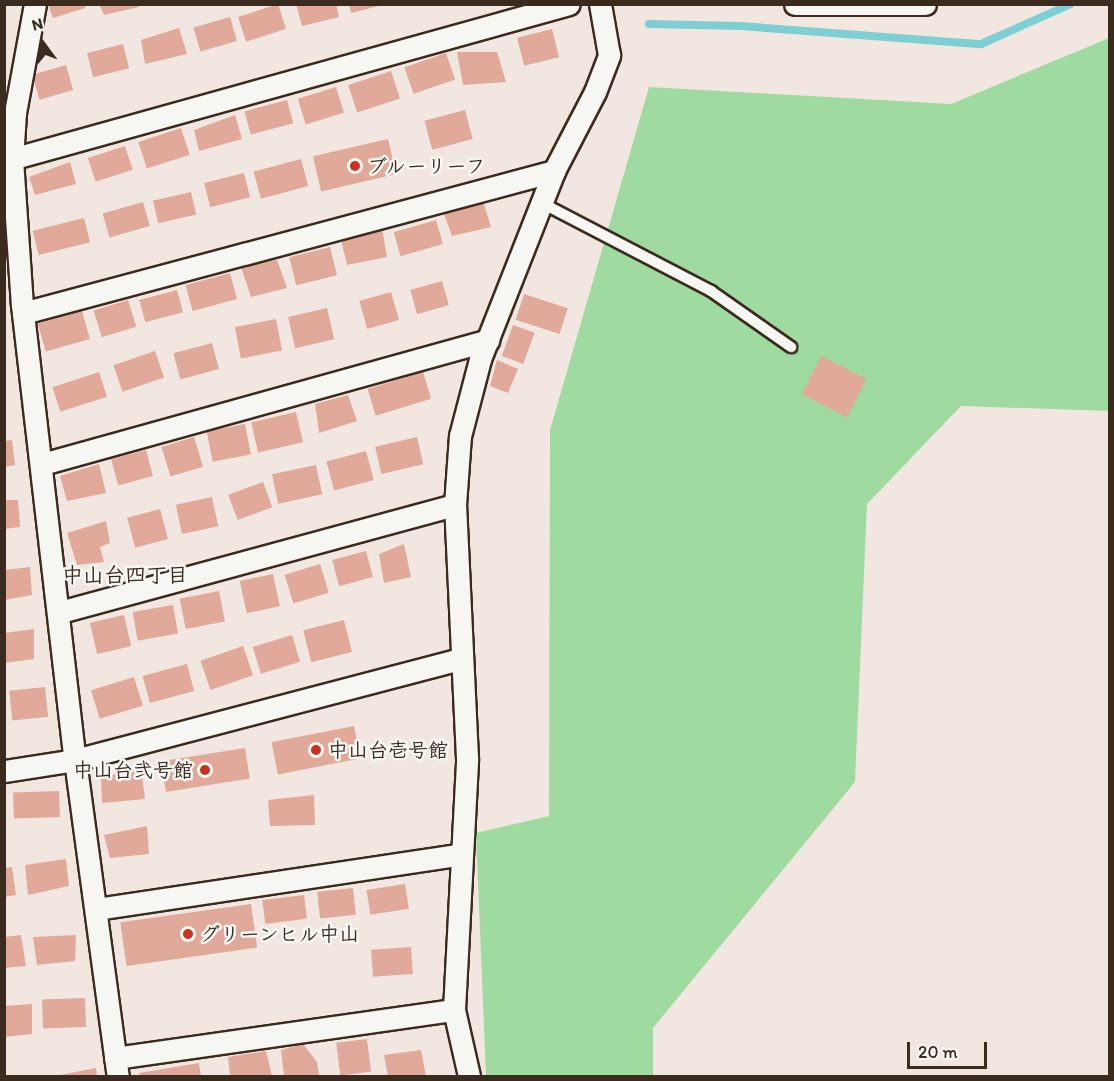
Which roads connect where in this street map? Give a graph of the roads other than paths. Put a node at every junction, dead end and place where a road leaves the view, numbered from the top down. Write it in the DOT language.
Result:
graph roads {
  1 [pos="35,4"];
  2 [pos="569,4"];
  3 [pos="600,4"];
  4 [pos="795,4"];
  5 [pos="925,4"];
  6 [pos="874,6"];
  7 [pos="8,160"];
  8 [pos="554,171"];
  9 [pos="542,203"];
  10 [pos="23,313"];
  11 [pos="488,340"];
  12 [pos="791,347"];
  13 [pos="42,464"];
  14 [pos="455,505"];
  15 [pos="60,612"];
  16 [pos="460,659"];
  17 [pos="75,760"];
  18 [pos="4,771"];
  19 [pos="459,855"];
  20 [pos="96,909"];
  21 [pos="454,1010"];
  22 [pos="116,1067"];
  23 [pos="469,1077"];
  1 -- 7 [label="street"];
  2 -- 7 [label="street"];
  3 -- 8 [label="street"];
  4 -- 6 [label="street"];
  5 -- 6 [label="street"];
  7 -- 10 [label="street"];
  8 -- 9 [label="street"];
  8 -- 10 [label="street"];
  9 -- 11 [label="street"];
  9 -- 12 [label="lane"];
  10 -- 13 [label="street"];
  11 -- 13 [label="street"];
  11 -- 14 [label="street"];
  13 -- 15 [label="street"];
  14 -- 15 [label="street"];
  14 -- 16 [label="street"];
  15 -- 17 [label="street"];
  16 -- 17 [label="street"];
  16 -- 19 [label="street"];
  17 -- 18 [label="street"];
  17 -- 20 [label="street"];
  19 -- 20 [label="street"];
  19 -- 21 [label="street"];
  20 -- 22 [label="street"];
  21 -- 22 [label="street"];
  21 -- 23 [label="street"];
}
